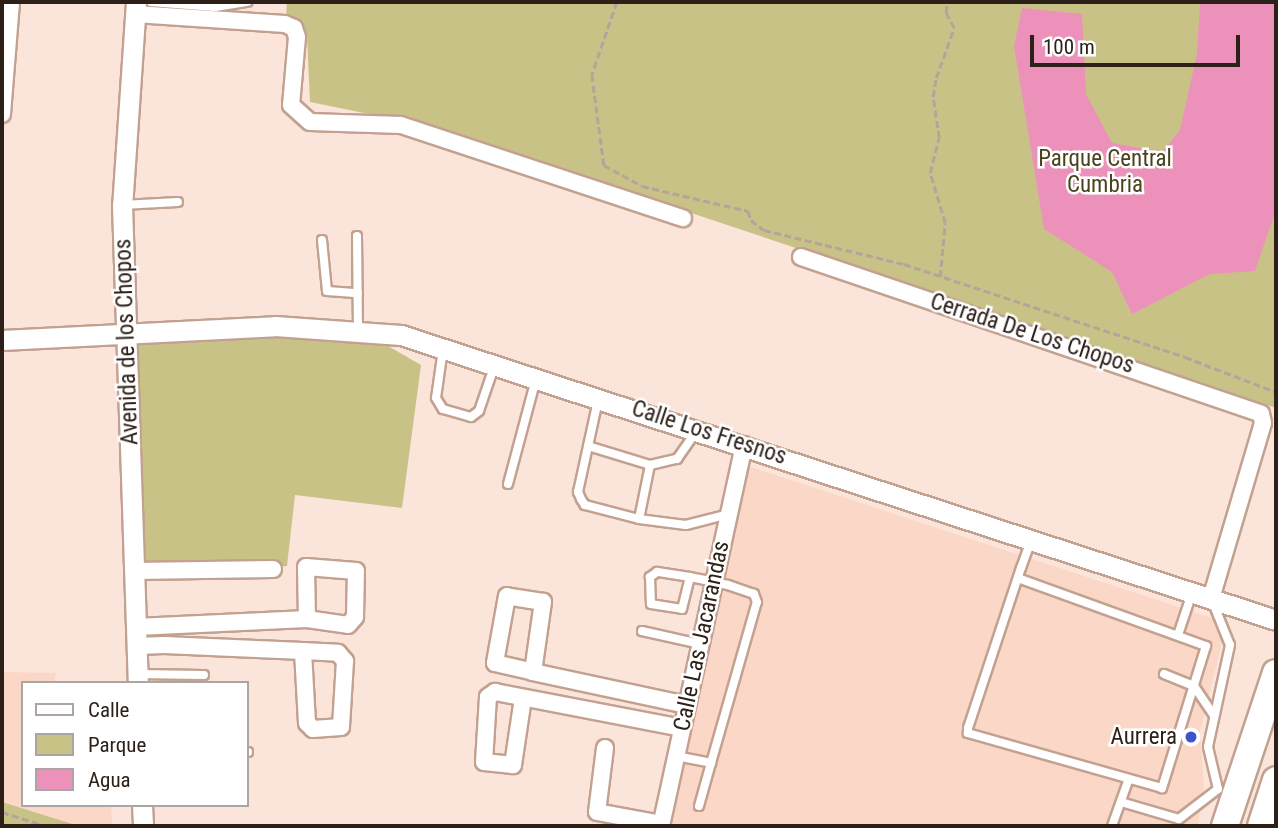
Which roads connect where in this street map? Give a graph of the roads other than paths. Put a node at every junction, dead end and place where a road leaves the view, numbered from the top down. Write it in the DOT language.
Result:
graph roads {
  1 [pos="11,2"];
  2 [pos="151,2"];
  3 [pos="248,2"];
  4 [pos="135,8"];
  5 [pos="2,114"];
  6 [pos="178,202"];
  7 [pos="122,205"];
  8 [pos="683,218"];
  9 [pos="357,236"];
  10 [pos="322,240"];
  11 [pos="802,257"];
  12 [pos="358,293"];
  13 [pos="358,330"];
  14 [pos="127,331"];
  15 [pos="2,340"];
  16 [pos="443,346"];
  17 [pos="495,363"];
  18 [pos="536,376"];
  19 [pos="598,397"];
  20 [pos="698,430"];
  21 [pos="744,445"];
  22 [pos="588,446"];
  23 [pos="650,465"];
  24 [pos="508,484"];
  25 [pos="729,514"];
  26 [pos="639,519"];
  27 [pos="1031,540"];
  28 [pos="273,569"];
  29 [pos="135,571"];
  30 [pos="690,578"];
  31 [pos="1018,578"];
  32 [pos="714,582"];
  33 [pos="1202,596"];
  34 [pos="307,619"];
  35 [pos="1276,620"];
  36 [pos="642,631"];
  37 [pos="1178,635"];
  38 [pos="137,636"];
  39 [pos="700,644"];
  40 [pos="303,651"];
  41 [pos="533,672"];
  42 [pos="1276,673"];
  43 [pos="1164,674"];
  44 [pos="204,675"];
  45 [pos="138,678"];
  46 [pos="1194,686"];
  47 [pos="523,698"];
  48 [pos="687,705"];
  49 [pos="1214,716"];
  50 [pos="682,728"];
  51 [pos="605,748"];
  52 [pos="676,756"];
  53 [pos="711,763"];
  54 [pos="1276,780"];
  55 [pos="1128,781"];
  56 [pos="1227,791"];
  57 [pos="1121,802"];
  58 [pos="699,806"];
  59 [pos="142,807"];
  60 [pos="1178,823"];
  61 [pos="661,825"];
  62 [pos="143,826"];
  63 [pos="1112,826"];
  64 [pos="1225,826"];
  65 [pos="1261,826"];
  1 -- 5 [label="street"];
  2 -- 3 [label="lane"];
  4 -- 7 [label="street, Avenida de los Chopos"];
  4 -- 8 [label="street"];
  6 -- 7 [label="lane"];
  7 -- 14 [label="street, Avenida de los Chopos"];
  9 -- 12 [label="lane"];
  10 -- 12 [label="lane"];
  11 -- 33 [label="street, Cerrada De Los Chopos"];
  12 -- 13 [label="lane"];
  13 -- 14 [label="street, Calle Los Fresnos"];
  13 -- 16 [label="street, Calle Los Fresnos"];
  14 -- 15 [label="street, Calle Los Fresnos"];
  14 -- 29 [label="street, Avenida de los Chopos"];
  16 -- 17 [label="street, Calle Los Fresnos"];
  16 -- 17 [label="lane"];
  17 -- 18 [label="street, Calle Los Fresnos"];
  18 -- 19 [label="street, Calle Los Fresnos"];
  18 -- 24 [label="lane"];
  19 -- 20 [label="street, Calle Los Fresnos"];
  19 -- 22 [label="lane"];
  20 -- 21 [label="street, Calle Los Fresnos"];
  20 -- 23 [label="lane"];
  21 -- 25 [label="street, Calle Las Jacarandas"];
  21 -- 27 [label="street, Calle Los Fresnos"];
  22 -- 23 [label="lane"];
  22 -- 26 [label="lane"];
  23 -- 26 [label="lane"];
  25 -- 26 [label="lane"];
  25 -- 32 [label="street, Calle Las Jacarandas"];
  27 -- 31 [label="lane"];
  27 -- 33 [label="street, Calle Los Fresnos"];
  28 -- 29 [label="street"];
  29 -- 38 [label="street, Avenida de los Chopos"];
  30 -- 30 [label="lane"];
  30 -- 32 [label="lane"];
  31 -- 37 [label="lane"];
  31 -- 55 [label="lane"];
  32 -- 39 [label="street, Calle Las Jacarandas"];
  32 -- 53 [label="lane"];
  33 -- 35 [label="street, Calle Los Fresnos"];
  33 -- 37 [label="lane"];
  33 -- 49 [label="lane"];
  34 -- 34 [label="street"];
  34 -- 38 [label="street"];
  36 -- 39 [label="lane"];
  37 -- 46 [label="lane"];
  38 -- 40 [label="street"];
  38 -- 45 [label="street, Avenida de los Chopos"];
  39 -- 48 [label="street, Calle Las Jacarandas"];
  40 -- 40 [label="street"];
  41 -- 41 [label="street"];
  41 -- 48 [label="street"];
  42 -- 56 [label="main road"];
  43 -- 46 [label="lane"];
  44 -- 45 [label="lane"];
  46 -- 49 [label="lane"];
  46 -- 55 [label="lane"];
  47 -- 47 [label="street"];
  47 -- 50 [label="street"];
  48 -- 50 [label="street, Calle Las Jacarandas"];
  49 -- 56 [label="lane"];
  50 -- 52 [label="street, Calle Las Jacarandas"];
  51 -- 61 [label="street"];
  52 -- 53 [label="lane"];
  52 -- 61 [label="street, Calle Las Jacarandas"];
  53 -- 58 [label="lane"];
  54 -- 65 [label="main road"];
  55 -- 57 [label="lane"];
  56 -- 60 [label="lane"];
  56 -- 64 [label="main road"];
  57 -- 60 [label="lane"];
  57 -- 63 [label="lane"];
  59 -- 62 [label="street"];
}
